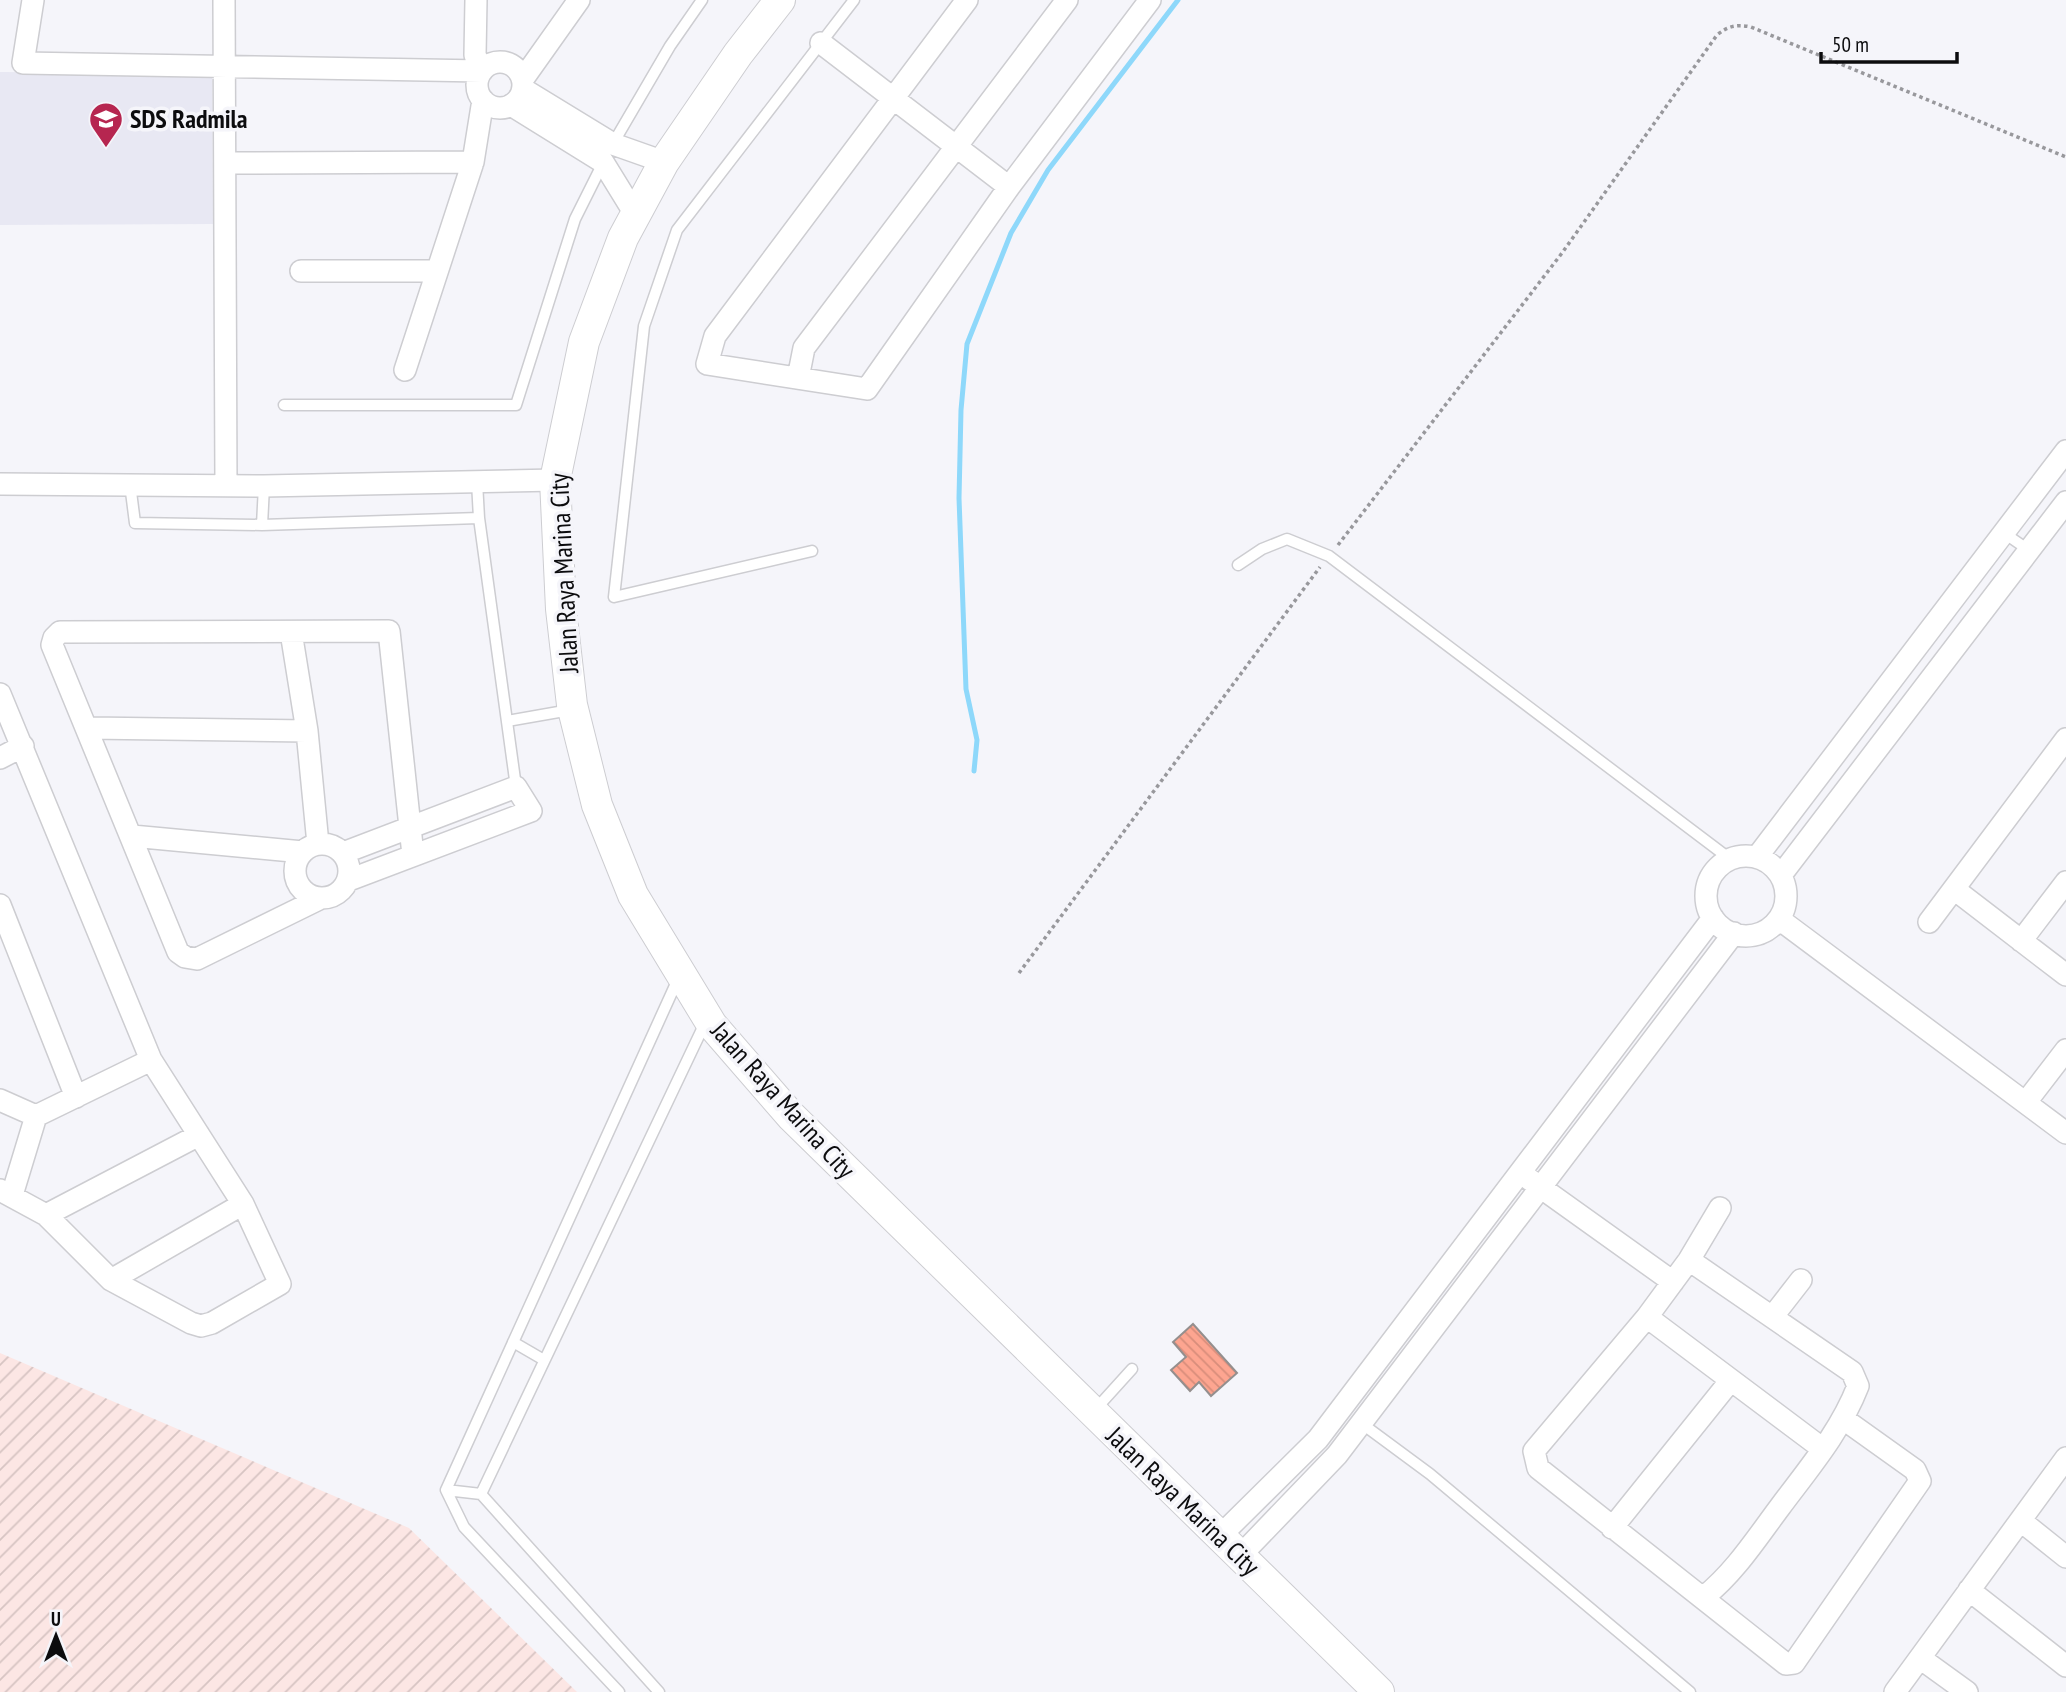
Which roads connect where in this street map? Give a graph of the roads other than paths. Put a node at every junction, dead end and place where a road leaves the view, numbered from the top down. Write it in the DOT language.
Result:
graph roads {
  1 [pos="33,0"];
  2 [pos="224,0"];
  3 [pos="476,0"];
  4 [pos="579,0"];
  5 [pos="702,0"];
  6 [pos="780,0"];
  7 [pos="854,0"];
  8 [pos="967,0"];
  9 [pos="1067,0"];
  10 [pos="1150,0"];
  11 [pos="821,43"];
  12 [pos="225,67"];
  13 [pos="482,71"];
  14 [pos="519,91"];
  15 [pos="893,98"];
  16 [pos="482,100"];
  17 [pos="957,148"];
  18 [pos="608,153"];
  19 [pos="472,162"];
  20 [pos="664,162"];
  21 [pos="226,163"];
  22 [pos="1009,187"];
  23 [pos="635,214"];
  24 [pos="301,271"];
  25 [pos="437,271"];
  26 [pos="405,370"];
  27 [pos="798,378"];
  28 [pos="285,405"];
  29 [pos="2066,451"];
  30 [pos="555,480"];
  31 [pos="477,482"];
  32 [pos="0,484"];
  33 [pos="130,484"];
  34 [pos="226,485"];
  35 [pos="264,486"];
  36 [pos="2066,502"];
  37 [pos="479,518"];
  38 [pos="262,525"];
  39 [pos="2004,533"];
  40 [pos="812,551"];
  41 [pos="2030,551"];
  42 [pos="1238,565"];
  43 [pos="291,632"];
  44 [pos="0,694"];
  45 [pos="573,709"];
  46 [pos="507,722"];
  47 [pos="89,728"];
  48 [pos="307,731"];
  49 [pos="2066,739"];
  50 [pos="23,747"];
  51 [pos="0,758"];
  52 [pos="516,787"];
  53 [pos="410,827"];
  54 [pos="132,836"];
  55 [pos="311,848"];
  56 [pos="343,853"];
  57 [pos="413,855"];
  58 [pos="1757,857"];
  59 [pos="1730,859"];
  60 [pos="1781,876"];
  61 [pos="349,880"];
  62 [pos="2066,882"];
  63 [pos="1954,889"];
  64 [pos="319,899"];
  65 [pos="0,905"];
  66 [pos="1713,918"];
  67 [pos="1779,919"];
  68 [pos="1929,922"];
  69 [pos="1734,933"];
  70 [pos="2021,940"];
  71 [pos="680,973"];
  72 [pos="2066,975"];
  73 [pos="707,1018"];
  74 [pos="2066,1050"];
  75 [pos="151,1060"];
  76 [pos="76,1097"];
  77 [pos="0,1100"];
  78 [pos="2026,1102"];
  79 [pos="36,1116"];
  80 [pos="2066,1133"];
  81 [pos="199,1135"];
  82 [pos="1520,1173"];
  83 [pos="1541,1187"];
  84 [pos="6,1192"];
  85 [pos="243,1205"];
  86 [pos="1720,1208"];
  87 [pos="46,1215"];
  88 [pos="1689,1260"];
  89 [pos="1801,1279"];
  90 [pos="111,1280"];
  91 [pos="1673,1282"];
  92 [pos="1773,1316"];
  93 [pos="1647,1317"];
  94 [pos="513,1342"];
  95 [pos="544,1360"];
  96 [pos="1132,1369"];
  97 [pos="1731,1380"];
  98 [pos="1093,1413"];
  99 [pos="1845,1420"];
  100 [pos="1362,1423"];
  101 [pos="1823,1448"];
  102 [pos="2066,1458"];
  103 [pos="446,1490"];
  104 [pos="481,1494"];
  105 [pos="2021,1521"];
  106 [pos="1612,1528"];
  107 [pos="1230,1546"];
  108 [pos="2066,1557"];
  109 [pos="1969,1590"];
  110 [pos="1704,1597"];
  111 [pos="1920,1658"];
  112 [pos="2066,1667"];
  113 [pos="619,1692"];
  114 [pos="659,1692"];
  115 [pos="1379,1692"];
  116 [pos="1690,1692"];
  117 [pos="1895,1692"];
  118 [pos="1967,1692"];
  1 -- 12 [label="street"];
  2 -- 12 [label="street"];
  3 -- 13 [label="street"];
  4 -- 14 [label="street"];
  5 -- 18 [label="lane"];
  6 -- 20 [label="main road, Jalan Raya Marina City"];
  7 -- 11 [label="lane"];
  8 -- 15 [label="street"];
  9 -- 17 [label="street"];
  10 -- 22 [label="street"];
  11 -- 15 [label="street"];
  11 -- 40 [label="lane"];
  12 -- 13 [label="street"];
  12 -- 21 [label="street"];
  13 -- 14 [label="street"];
  13 -- 16 [label="street"];
  14 -- 16 [label="street"];
  14 -- 18 [label="street"];
  15 -- 17 [label="street"];
  15 -- 27 [label="street"];
  16 -- 19 [label="street"];
  17 -- 22 [label="street"];
  17 -- 27 [label="street"];
  18 -- 20 [label="street"];
  18 -- 23 [label="street"];
  18 -- 28 [label="lane"];
  19 -- 21 [label="street"];
  19 -- 25 [label="street"];
  20 -- 23 [label="main road, Jalan Raya Marina City"];
  21 -- 34 [label="street"];
  22 -- 27 [label="street"];
  23 -- 30 [label="main road, Jalan Raya Marina City"];
  24 -- 25 [label="street"];
  25 -- 26 [label="street"];
  29 -- 39 [label="street"];
  30 -- 31 [label="street"];
  30 -- 45 [label="main road, Jalan Raya Marina City"];
  31 -- 35 [label="street"];
  31 -- 37 [label="lane"];
  32 -- 33 [label="street"];
  33 -- 34 [label="street"];
  33 -- 38 [label="lane"];
  34 -- 35 [label="street"];
  35 -- 38 [label="lane"];
  36 -- 41 [label="street"];
  37 -- 38 [label="lane"];
  37 -- 46 [label="lane"];
  39 -- 41 [label="lane"];
  39 -- 58 [label="street"];
  41 -- 60 [label="street"];
  42 -- 59 [label="lane"];
  43 -- 47 [label="street"];
  43 -- 48 [label="street"];
  43 -- 53 [label="street"];
  44 -- 50 [label="street"];
  45 -- 46 [label="lane"];
  45 -- 71 [label="main road, Jalan Raya Marina City"];
  46 -- 52 [label="lane"];
  47 -- 48 [label="street"];
  47 -- 54 [label="street"];
  48 -- 55 [label="street"];
  49 -- 63 [label="street"];
  50 -- 51 [label="street"];
  50 -- 75 [label="street"];
  52 -- 53 [label="street"];
  52 -- 57 [label="street"];
  53 -- 56 [label="street"];
  53 -- 57 [label="street"];
  54 -- 55 [label="street"];
  54 -- 64 [label="street"];
  55 -- 56 [label="street"];
  55 -- 64 [label="street"];
  56 -- 61 [label="street"];
  57 -- 61 [label="street"];
  58 -- 59 [label="street"];
  58 -- 60 [label="street"];
  59 -- 66 [label="street"];
  60 -- 67 [label="street"];
  61 -- 64 [label="street"];
  62 -- 70 [label="street"];
  63 -- 68 [label="street"];
  63 -- 70 [label="street"];
  65 -- 76 [label="street"];
  66 -- 69 [label="street"];
  66 -- 82 [label="street"];
  67 -- 69 [label="street"];
  67 -- 78 [label="street"];
  69 -- 83 [label="street"];
  70 -- 72 [label="street"];
  71 -- 73 [label="main road, Jalan Raya Marina City"];
  71 -- 94 [label="lane"];
  73 -- 95 [label="lane"];
  73 -- 98 [label="main road, Jalan Raya Marina City"];
  74 -- 78 [label="street"];
  75 -- 76 [label="street"];
  75 -- 81 [label="street"];
  76 -- 79 [label="street"];
  77 -- 79 [label="street"];
  78 -- 80 [label="street"];
  79 -- 84 [label="street"];
  81 -- 85 [label="street"];
  81 -- 87 [label="street"];
  82 -- 83 [label="street"];
  82 -- 107 [label="street"];
  83 -- 91 [label="street"];
  83 -- 100 [label="street"];
  84 -- 87 [label="street"];
  85 -- 90 [label="street"];
  85 -- 90 [label="street"];
  86 -- 88 [label="street"];
  87 -- 90 [label="street"];
  88 -- 91 [label="street"];
  88 -- 92 [label="street"];
  89 -- 92 [label="street"];
  91 -- 93 [label="street"];
  92 -- 99 [label="street"];
  93 -- 97 [label="street"];
  93 -- 106 [label="street"];
  94 -- 95 [label="lane"];
  94 -- 103 [label="lane"];
  95 -- 104 [label="lane"];
  96 -- 98 [label="lane"];
  97 -- 101 [label="street"];
  97 -- 106 [label="street"];
  98 -- 107 [label="main road, Jalan Raya Marina City"];
  99 -- 101 [label="street"];
  99 -- 110 [label="street"];
  100 -- 107 [label="street"];
  100 -- 116 [label="lane"];
  101 -- 110 [label="street"];
  102 -- 105 [label="street"];
  103 -- 104 [label="lane"];
  103 -- 113 [label="lane"];
  104 -- 114 [label="lane"];
  105 -- 108 [label="street"];
  105 -- 109 [label="street"];
  106 -- 110 [label="street"];
  107 -- 115 [label="main road, Jalan Raya Marina City"];
  109 -- 111 [label="street"];
  109 -- 112 [label="street"];
  111 -- 117 [label="street"];
  111 -- 118 [label="street"];
}
